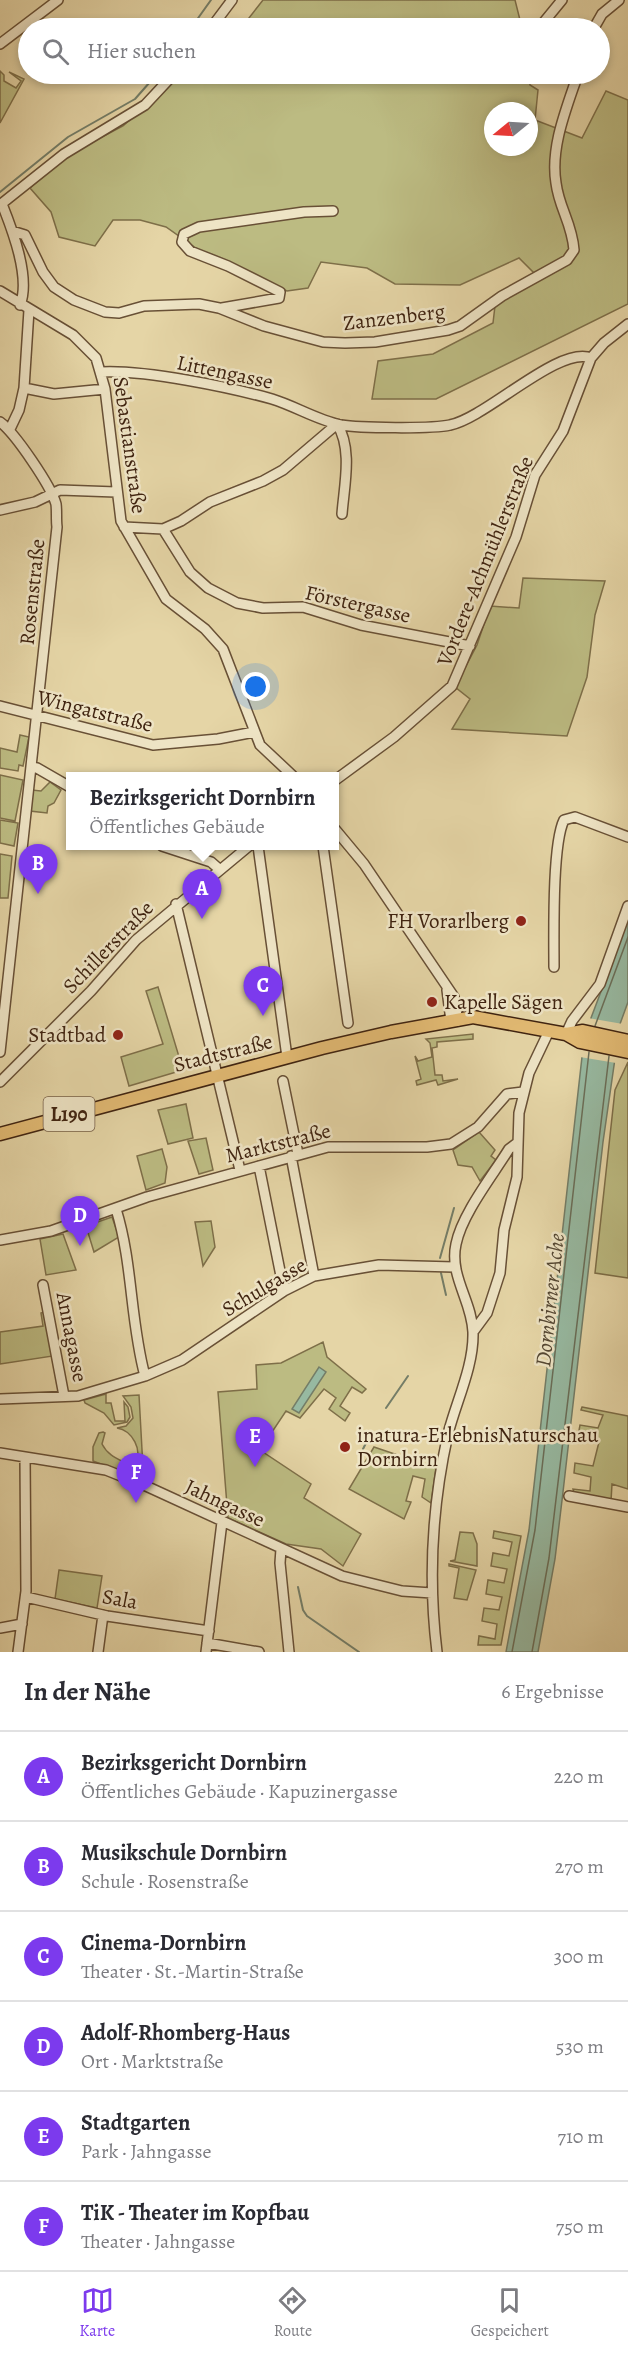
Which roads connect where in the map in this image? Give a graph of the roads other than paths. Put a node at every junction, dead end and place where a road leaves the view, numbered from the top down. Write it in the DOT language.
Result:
graph roads {
  1 [pos="58,0"];
  2 [pos="232,0"];
  3 [pos="562,0"];
  4 [pos="619,0"];
  5 [pos="34,18"];
  6 [pos="218,18"];
  7 [pos="547,18"];
  8 [pos="600,18"];
  9 [pos="18,30"];
  10 [pos="0,44"];
  11 [pos="165,84"];
  12 [pos="575,84"];
  13 [pos="1,204"];
  14 [pos="333,211"];
  15 [pos="12,231"];
  16 [pos="0,291"];
  17 [pos="25,308"];
  18 [pos="219,308"];
  19 [pos="628,324"];
  20 [pos="591,358"];
  21 [pos="102,372"];
  22 [pos="24,388"];
  23 [pos="105,389"];
  24 [pos="0,422"];
  25 [pos="338,424"];
  26 [pos="10,429"];
  27 [pos="116,492"];
  28 [pos="52,494"];
  29 [pos="0,510"];
  30 [pos="342,514"];
  31 [pos="124,527"];
  32 [pos="164,529"];
  33 [pos="470,646"];
  34 [pos="0,706"];
  35 [pos="36,716"];
  36 [pos="254,732"];
  37 [pos="30,767"];
  38 [pos="287,772"];
  39 [pos="339,778"];
  40 [pos="66,785"];
  41 [pos="339,834"];
  42 [pos="628,837"];
  43 [pos="174,850"];
  44 [pos="244,850"];
  45 [pos="259,850"];
  46 [pos="324,850"];
  47 [pos="219,869"];
  48 [pos="176,904"];
  49 [pos="628,906"];
  50 [pos="554,967"];
  51 [pos="4,976"];
  52 [pos="454,1021"];
  53 [pos="348,1023"];
  54 [pos="549,1031"];
  55 [pos="566,1034"];
  56 [pos="624,1046"];
  57 [pos="0,1052"];
  58 [pos="288,1057"];
  59 [pos="216,1075"];
  60 [pos="1,1079"];
  61 [pos="283,1081"];
  62 [pos="524,1092"];
  63 [pos="0,1134"];
  64 [pos="517,1143"];
  65 [pos="295,1155"];
  66 [pos="259,1166"];
  67 [pos="240,1170"];
  68 [pos="111,1211"];
  69 [pos="0,1240"];
  70 [pos="454,1267"];
  71 [pos="314,1276"];
  72 [pos="44,1285"];
  73 [pos="284,1291"];
  74 [pos="473,1332"];
  75 [pos="145,1376"];
  76 [pos="64,1396"];
  77 [pos="0,1399"];
  78 [pos="0,1453"];
  79 [pos="25,1457"];
  80 [pos="569,1496"];
  81 [pos="628,1508"];
  82 [pos="222,1522"];
  83 [pos="281,1550"];
  84 [pos="432,1593"];
  85 [pos="26,1597"];
  86 [pos="103,1615"];
  87 [pos="22,1624"];
  88 [pos="0,1628"];
  89 [pos="209,1631"];
  90 [pos="207,1648"];
  91 [pos="18,1652"];
  92 [pos="98,1652"];
  93 [pos="259,1652"];
  94 [pos="289,1652"];
  95 [pos="437,1652"];
  1 -- 5 [label="street"];
  2 -- 6 [label="street"];
  3 -- 7 [label="street"];
  4 -- 8 [label="street"];
  9 -- 10 [label="street"];
  11 -- 13 [label="street"];
  12 -- 18 [label="street, Zanzenberg"];
  13 -- 15 [label="street"];
  14 -- 18 [label="street, Zanzenberg"];
  15 -- 17 [label="street"];
  15 -- 18 [label="street, Zanzenberg"];
  16 -- 17 [label="street, Sebastianstraße"];
  17 -- 21 [label="street, Sebastianstraße"];
  17 -- 22 [label="street"];
  19 -- 20 [label="street, Vordere-Achmühlerstraße"];
  20 -- 25 [label="street"];
  20 -- 33 [label="street, Vordere-Achmühlerstraße"];
  21 -- 23 [label="street, Sebastianstraße"];
  21 -- 25 [label="street, Littengasse"];
  22 -- 23 [label="street"];
  22 -- 26 [label="street"];
  23 -- 27 [label="street, Sebastianstraße"];
  24 -- 26 [label="street"];
  25 -- 30 [label="street"];
  25 -- 32 [label="street"];
  26 -- 28 [label="street"];
  27 -- 28 [label="street"];
  27 -- 31 [label="street, Sebastianstraße"];
  28 -- 29 [label="street"];
  28 -- 35 [label="street, Rosenstraße"];
  31 -- 32 [label="street"];
  31 -- 36 [label="street, Sebastianstraße"];
  32 -- 33 [label="street, Förstergasse"];
  33 -- 39 [label="street, Vordere-Achmühlerstraße"];
  34 -- 35 [label="street, Wingatstraße"];
  35 -- 36 [label="street, Wingatstraße"];
  35 -- 37 [label="street, Rosenstraße"];
  36 -- 38 [label="street, Sebastianstraße"];
  37 -- 40 [label="street"];
  37 -- 51 [label="street, Rosenstraße"];
  41 -- 52 [label="street"];
  42 -- 50 [label="street"];
  43 -- 47 [label="street"];
  44 -- 47 [label="street, Schillerstraße"];
  45 -- 58 [label="street"];
  46 -- 53 [label="street"];
  47 -- 48 [label="street, Schillerstraße"];
  48 -- 59 [label="street"];
  48 -- 60 [label="street, Schillerstraße"];
  49 -- 55 [label="street"];
  51 -- 57 [label="street, Rosenstraße"];
  52 -- 54 [label="main road, Stadtstraße / L190"];
  52 -- 58 [label="main road, Stadtstraße / L190"];
  54 -- 55 [label="main road, Stadtstraße / L190"];
  54 -- 62 [label="street"];
  55 -- 56 [label="main road, Stadtstraße / L190"];
  58 -- 59 [label="main road, Stadtstraße / L190"];
  59 -- 63 [label="main road, Stadtstraße / L190"];
  59 -- 67 [label="street"];
  61 -- 65 [label="street"];
  62 -- 64 [label="street"];
  62 -- 65 [label="street, Marktstraße"];
  64 -- 70 [label="street"];
  64 -- 74 [label="street"];
  65 -- 66 [label="street, Marktstraße"];
  65 -- 71 [label="street"];
  66 -- 67 [label="street, Marktstraße"];
  66 -- 73 [label="street"];
  67 -- 68 [label="street, Marktstraße"];
  68 -- 69 [label="street, Marktstraße"];
  68 -- 75 [label="street"];
  70 -- 71 [label="street, Schulgasse"];
  70 -- 74 [label="street"];
  71 -- 73 [label="street, Schulgasse"];
  72 -- 76 [label="street, Annagasse"];
  73 -- 75 [label="street, Schulgasse"];
  74 -- 84 [label="street"];
  75 -- 76 [label="street, Schulgasse"];
  76 -- 77 [label="street, Schulgasse"];
  78 -- 79 [label="street, Jahngasse"];
  79 -- 82 [label="street, Jahngasse"];
  79 -- 85 [label="street"];
  80 -- 81 [label="street"];
  82 -- 83 [label="street, Jahngasse"];
  82 -- 89 [label="street"];
  83 -- 84 [label="street, Jahngasse"];
  83 -- 94 [label="street"];
  84 -- 95 [label="street"];
  85 -- 86 [label="street, Sala"];
  85 -- 87 [label="street"];
  86 -- 89 [label="street, Sala"];
  86 -- 92 [label="street"];
  87 -- 88 [label="street"];
  87 -- 91 [label="street"];
  89 -- 90 [label="street"];
  90 -- 93 [label="street"];
}
